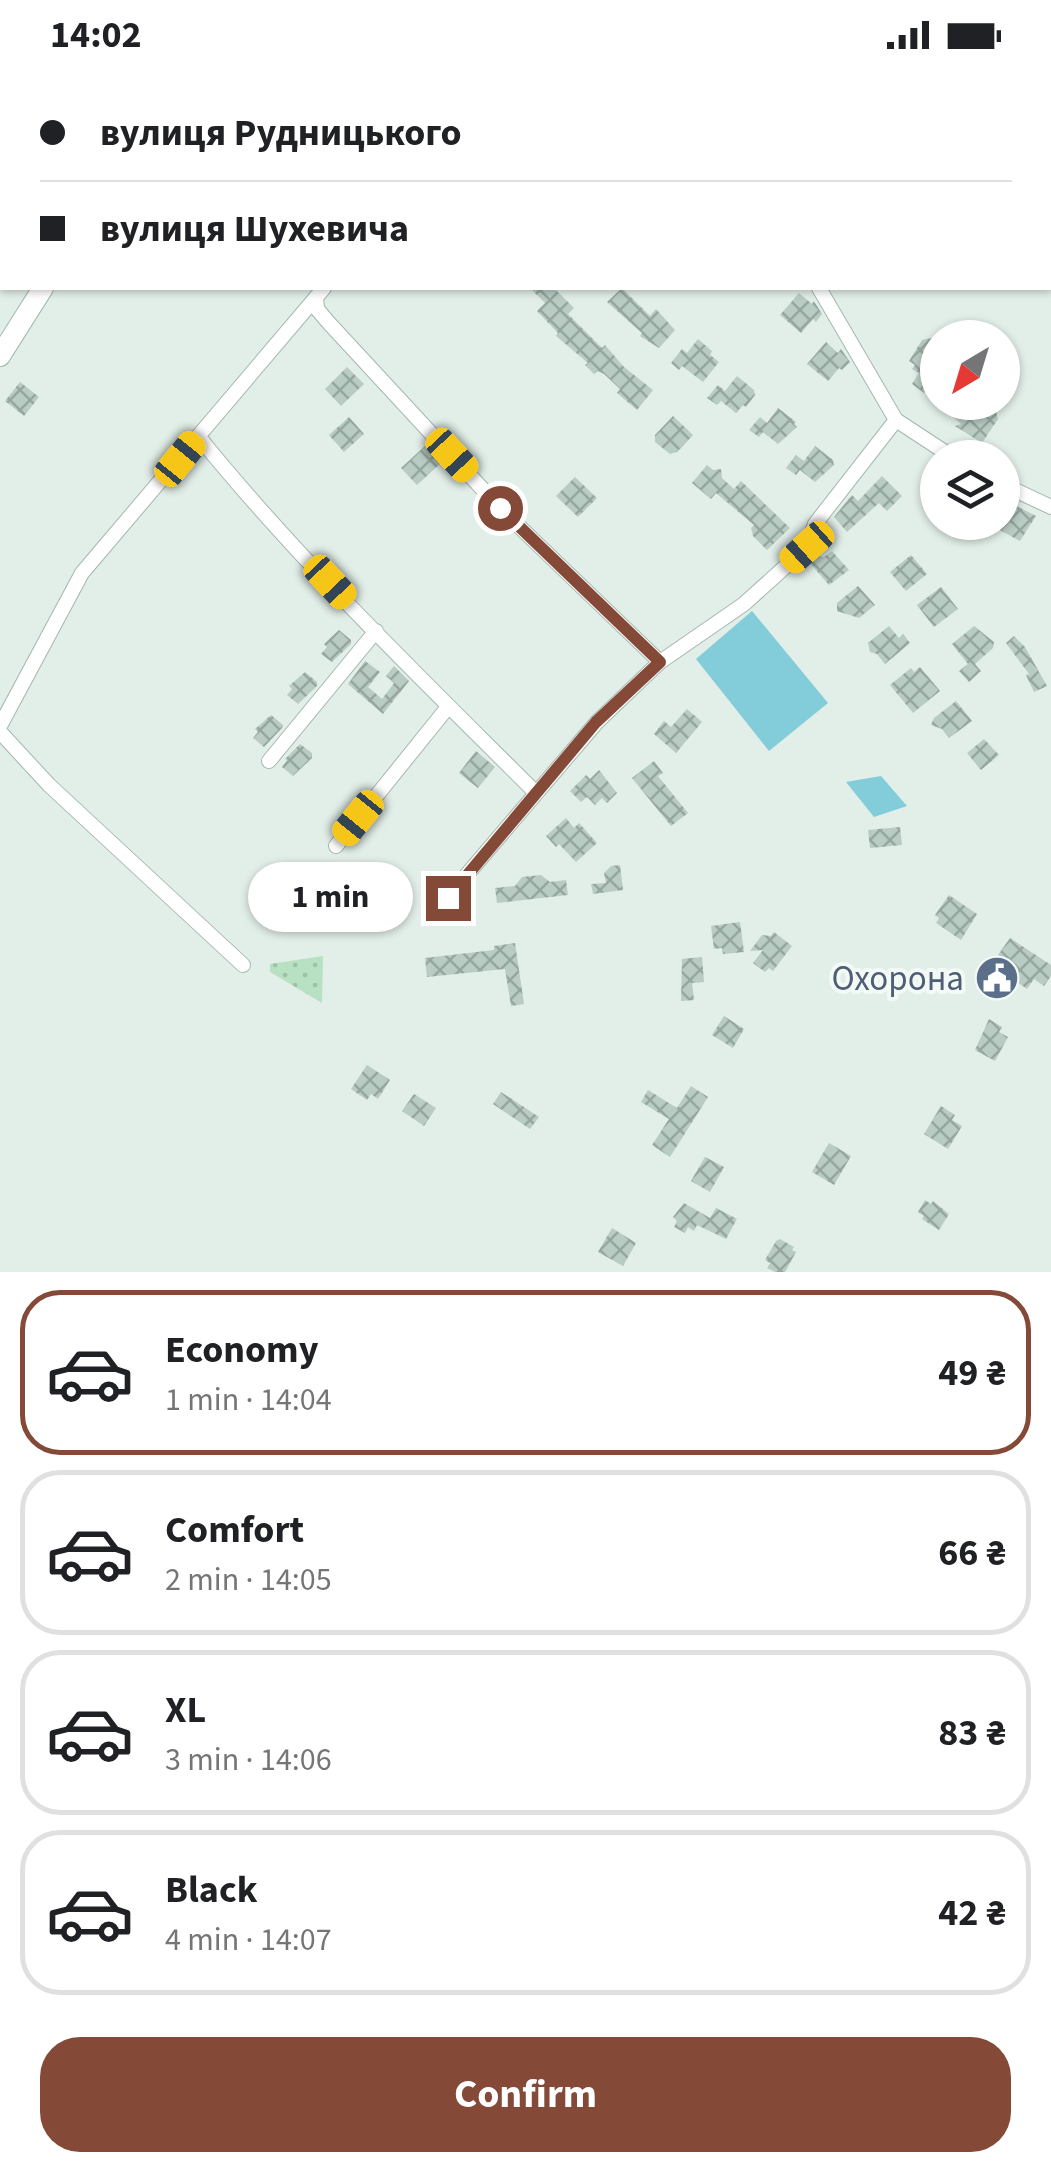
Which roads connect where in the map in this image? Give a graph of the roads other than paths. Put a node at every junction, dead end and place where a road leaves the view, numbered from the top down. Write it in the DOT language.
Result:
graph roads {
  1 [pos="42,290"];
  2 [pos="820,290"];
  3 [pos="320,292"];
  4 [pos="0,356"];
  5 [pos="896,420"];
  6 [pos="198,436"];
  7 [pos="927,440"];
  8 [pos="1020,492"];
  9 [pos="1051,506"];
  10 [pos="376,631"];
  11 [pos="660,662"];
  12 [pos="448,707"];
  13 [pos="0,729"];
  14 [pos="269,761"];
  15 [pos="536,793"];
  16 [pos="336,846"];
  17 [pos="448,898"];
  18 [pos="243,965"];
  1 -- 4 [label="street"];
  2 -- 5 [label="street"];
  3 -- 6 [label="street"];
  3 -- 11 [label="street"];
  5 -- 7 [label="street"];
  5 -- 11 [label="street"];
  6 -- 10 [label="street"];
  6 -- 13 [label="street"];
  8 -- 9 [label="street"];
  10 -- 12 [label="street"];
  10 -- 14 [label="street"];
  11 -- 15 [label="street"];
  12 -- 15 [label="street"];
  12 -- 16 [label="street"];
  13 -- 18 [label="street"];
  15 -- 17 [label="street"];
}
